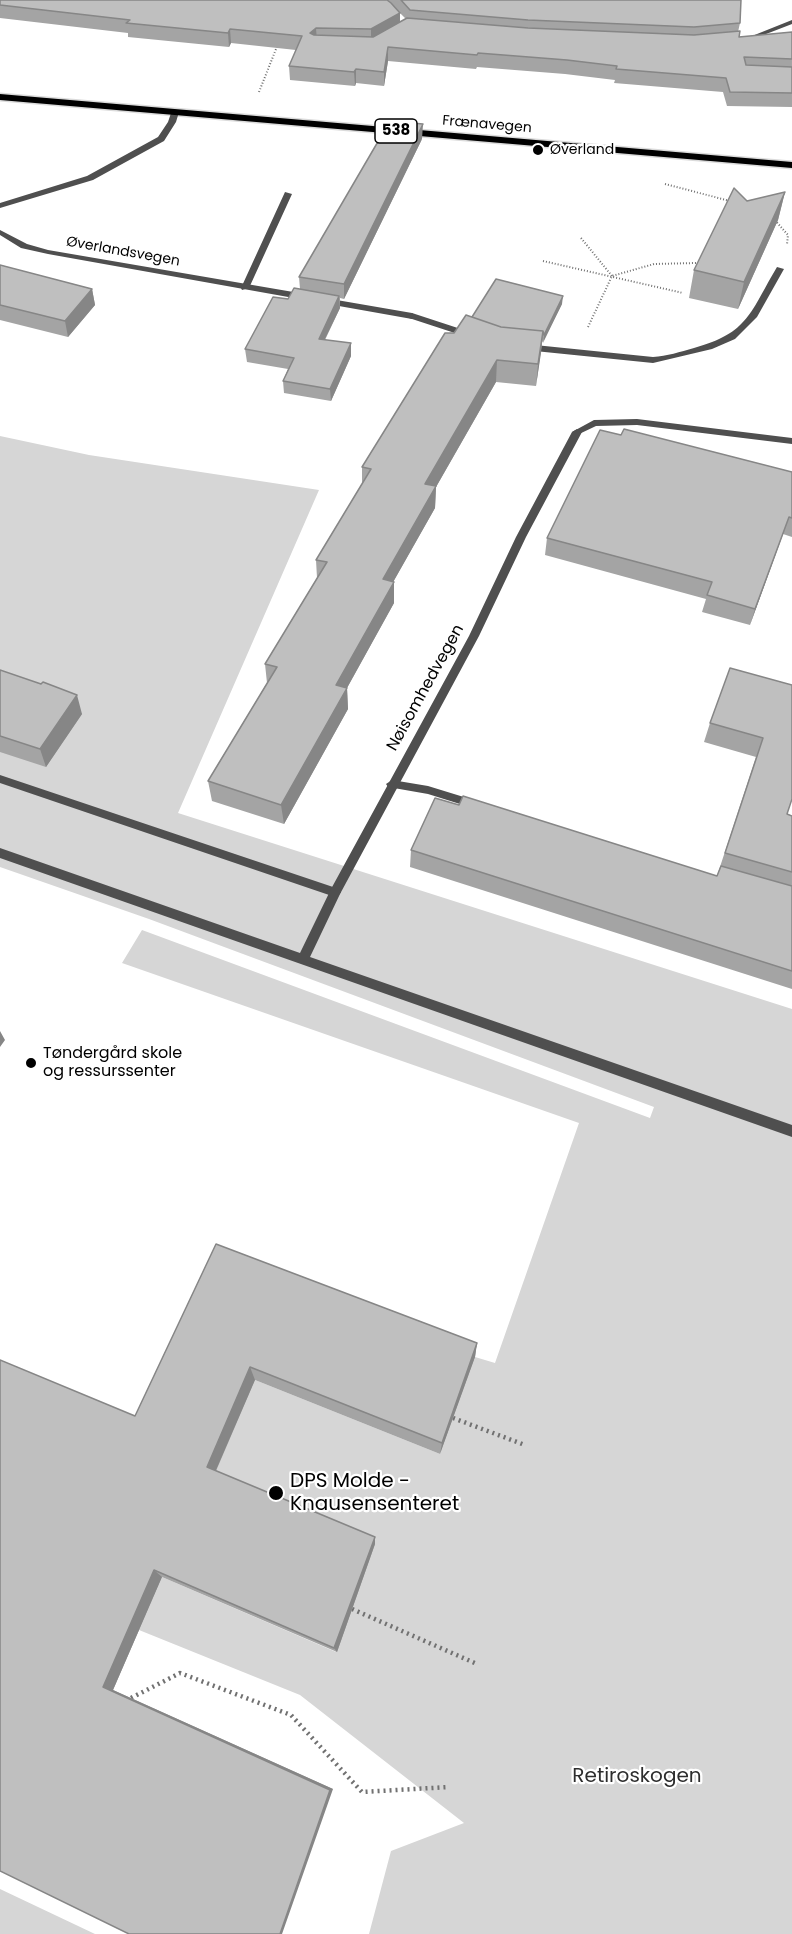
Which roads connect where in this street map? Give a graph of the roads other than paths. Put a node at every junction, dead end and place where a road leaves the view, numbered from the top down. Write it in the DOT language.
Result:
graph roads {
  1 [pos="792,22"];
  2 [pos="738,41"];
  3 [pos="0,97"];
  4 [pos="175,112"];
  5 [pos="792,165"];
  6 [pos="288,194"];
  7 [pos="0,206"];
  8 [pos="0,232"];
  9 [pos="780,269"];
  10 [pos="245,288"];
  11 [pos="478,337"];
  12 [pos="511,345"];
  13 [pos="792,441"];
  14 [pos="0,778"];
  15 [pos="392,784"];
  16 [pos="483,807"];
  17 [pos="0,853"];
  18 [pos="335,892"];
  19 [pos="303,960"];
  20 [pos="792,1131"];
  1 -- 2 [label="street"];
  3 -- 4 [label="main road, Frænavegen / 538"];
  4 -- 5 [label="main road, Frænavegen / 538"];
  4 -- 7 [label="street"];
  6 -- 10 [label="street"];
  8 -- 10 [label="street, Øverlandsvegen"];
  9 -- 12 [label="street"];
  10 -- 11 [label="street, Øverlandsvegen"];
  13 -- 15 [label="street, Nøisomhedvegen"];
  14 -- 18 [label="street"];
  15 -- 16 [label="street"];
  15 -- 18 [label="street, Nøisomhedvegen"];
  17 -- 19 [label="street"];
  18 -- 19 [label="street, Nøisomhedvegen"];
  19 -- 20 [label="street"];
}
